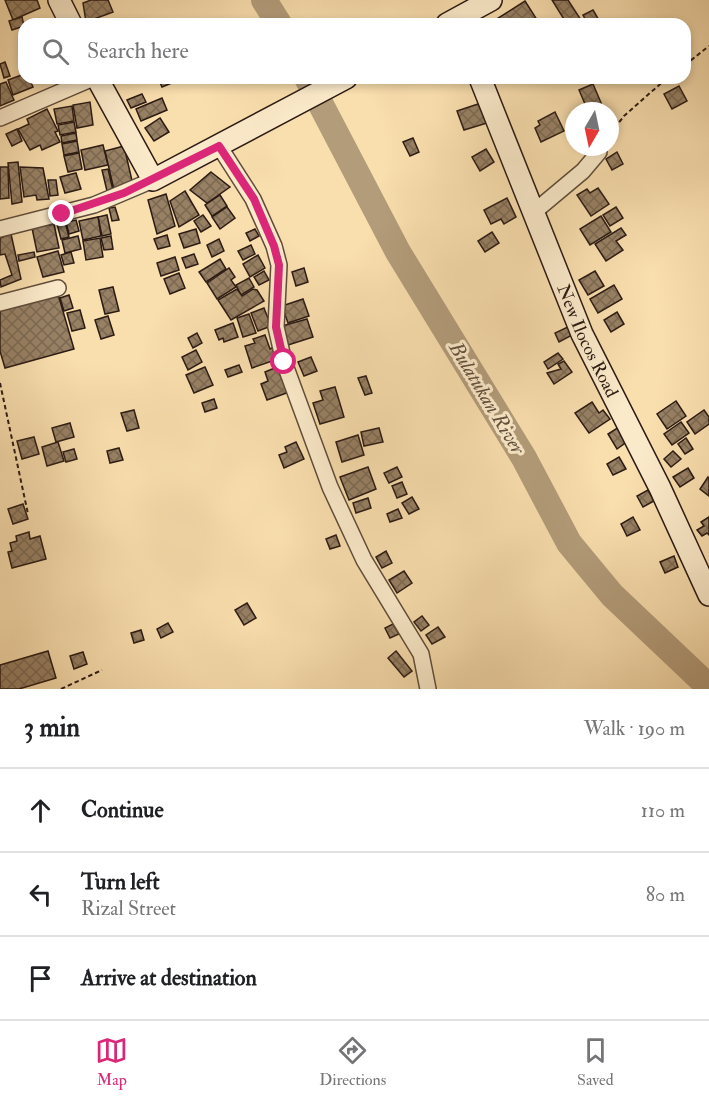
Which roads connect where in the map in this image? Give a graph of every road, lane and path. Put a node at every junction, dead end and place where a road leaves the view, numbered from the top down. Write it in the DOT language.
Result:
graph roads {
  1 [pos="59,0"];
  2 [pos="491,0"];
  3 [pos="68,18"];
  4 [pos="461,18"];
  5 [pos="709,46"];
  6 [pos="691,60"];
  7 [pos="81,84"];
  8 [pos="98,84"];
  9 [pos="335,84"];
  10 [pos="482,84"];
  11 [pos="660,84"];
  12 [pos="0,118"];
  13 [pos="619,122"];
  14 [pos="219,146"];
  15 [pos="596,156"];
  16 [pos="153,180"];
  17 [pos="534,213"];
  18 [pos="0,230"];
  19 [pos="58,288"];
  20 [pos="0,303"];
  21 [pos="0,383"];
  22 [pos="28,514"];
  23 [pos="709,595"];
  24 [pos="102,670"];
  25 [pos="61,689"];
  26 [pos="428,689"];
  1 -- 3 [label="street"];
  2 -- 4 [label="street"];
  5 -- 6 [label="path"];
  7 -- 12 [label="street"];
  8 -- 16 [label="street"];
  9 -- 14 [label="street"];
  10 -- 17 [label="street, New Ilocos Road"];
  11 -- 13 [label="path"];
  14 -- 16 [label="street"];
  14 -- 26 [label="street"];
  15 -- 17 [label="street"];
  16 -- 18 [label="street"];
  17 -- 23 [label="street, New Ilocos Road"];
  19 -- 20 [label="street"];
  21 -- 22 [label="path"];
  24 -- 25 [label="path"];
}
